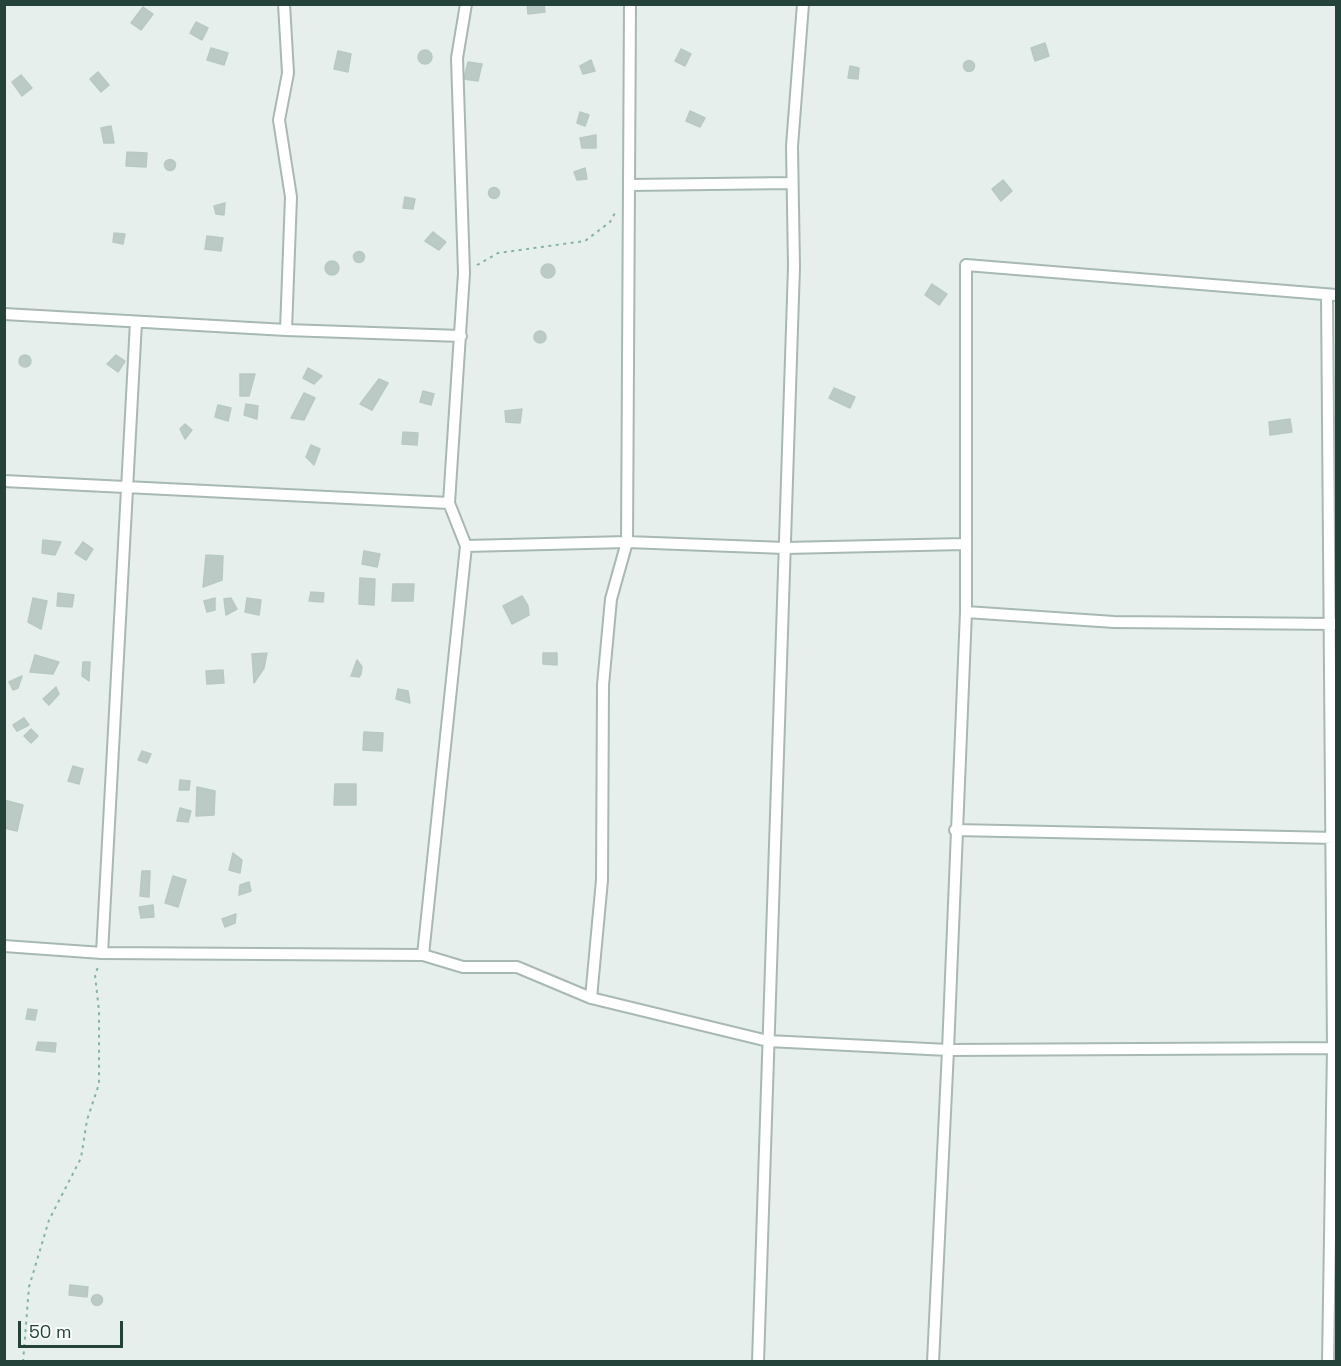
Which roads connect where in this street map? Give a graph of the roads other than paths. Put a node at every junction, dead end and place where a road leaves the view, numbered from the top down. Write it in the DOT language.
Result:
graph roads {
  1 [pos="284,4"];
  2 [pos="465,4"];
  3 [pos="630,4"];
  4 [pos="803,4"];
  5 [pos="792,183"];
  6 [pos="629,185"];
  7 [pos="1332,295"];
  8 [pos="4,314"];
  9 [pos="136,322"];
  10 [pos="286,330"];
  11 [pos="461,336"];
  12 [pos="4,482"];
  13 [pos="128,488"];
  14 [pos="449,503"];
  15 [pos="627,542"];
  16 [pos="964,544"];
  17 [pos="466,546"];
  18 [pos="784,549"];
  19 [pos="966,612"];
  20 [pos="1333,624"];
  21 [pos="955,830"];
  22 [pos="1334,838"];
  23 [pos="4,946"];
  24 [pos="102,953"];
  25 [pos="423,955"];
  26 [pos="591,998"];
  27 [pos="768,1041"];
  28 [pos="1335,1048"];
  29 [pos="948,1050"];
  30 [pos="758,1362"];
  31 [pos="933,1362"];
  32 [pos="1328,1362"];
  1 -- 10 [label="street"];
  2 -- 11 [label="street"];
  3 -- 6 [label="street"];
  4 -- 5 [label="street"];
  5 -- 6 [label="street"];
  5 -- 18 [label="street"];
  6 -- 15 [label="street"];
  7 -- 16 [label="street"];
  7 -- 20 [label="street"];
  8 -- 9 [label="street"];
  9 -- 10 [label="street"];
  9 -- 13 [label="street"];
  10 -- 11 [label="street"];
  11 -- 14 [label="street"];
  12 -- 13 [label="street"];
  13 -- 14 [label="street"];
  13 -- 24 [label="street"];
  14 -- 17 [label="street"];
  15 -- 17 [label="street"];
  15 -- 18 [label="street"];
  15 -- 26 [label="street"];
  16 -- 18 [label="street"];
  16 -- 19 [label="street"];
  17 -- 25 [label="street"];
  18 -- 27 [label="street"];
  19 -- 20 [label="street"];
  19 -- 21 [label="street"];
  20 -- 22 [label="street"];
  21 -- 22 [label="street"];
  21 -- 29 [label="street"];
  22 -- 28 [label="street"];
  23 -- 24 [label="street"];
  24 -- 25 [label="street"];
  25 -- 26 [label="street"];
  26 -- 27 [label="street"];
  27 -- 29 [label="street"];
  27 -- 30 [label="street"];
  28 -- 29 [label="street"];
  28 -- 32 [label="street"];
  29 -- 31 [label="street"];
}
